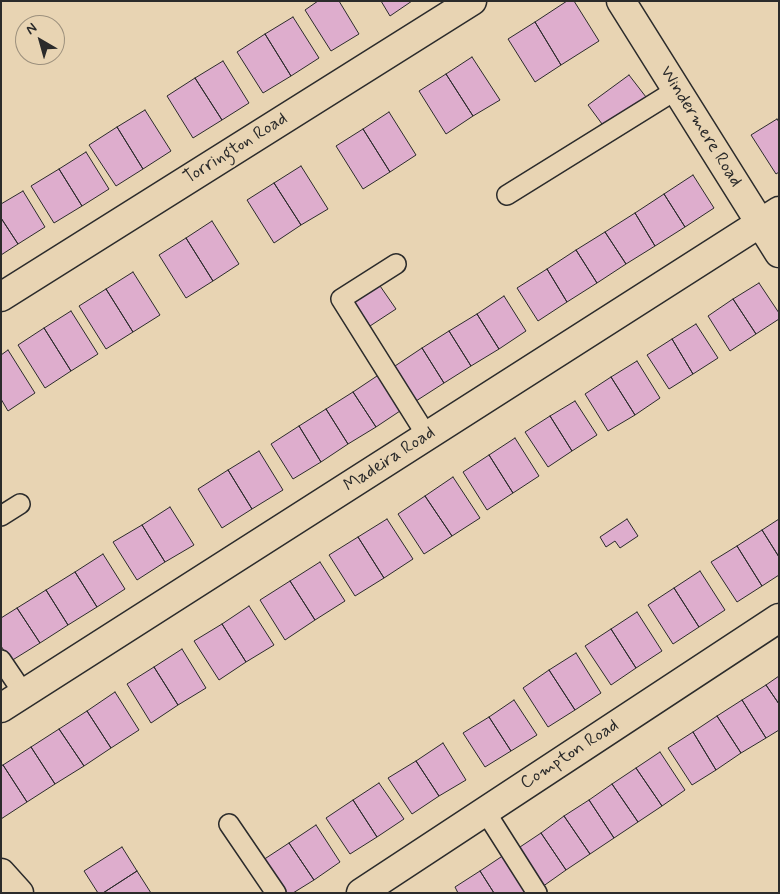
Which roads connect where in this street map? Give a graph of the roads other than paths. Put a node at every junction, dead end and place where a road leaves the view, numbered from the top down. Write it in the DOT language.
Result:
graph roads {
  1 [pos="472,1"];
  2 [pos="621,1"];
  3 [pos="676,90"];
  4 [pos="507,195"];
  5 [pos="769,217"];
  6 [pos="779,253"];
  7 [pos="396,264"];
  8 [pos="1,297"];
  9 [pos="427,436"];
  10 [pos="20,504"];
  11 [pos="1,516"];
  12 [pos="779,618"];
  13 [pos="1,660"];
  14 [pos="12,701"];
  15 [pos="485,811"];
  16 [pos="229,824"];
  17 [pos="1,873"];
  18 [pos="20,893"];
  19 [pos="276,893"];
  20 [pos="361,893"];
  21 [pos="537,893"];
  1 -- 8 [label="street, Torrington Road"];
  2 -- 3 [label="street, Windermere Road"];
  3 -- 4 [label="lane"];
  3 -- 5 [label="street, Windermere Road"];
  5 -- 6 [label="street, Windermere Road"];
  5 -- 9 [label="street, Madeira Road"];
  7 -- 9 [label="lane"];
  9 -- 14 [label="street, Madeira Road"];
  10 -- 11 [label="lane"];
  12 -- 15 [label="street, Compton Road"];
  13 -- 14 [label="lane"];
  15 -- 20 [label="street, Compton Road"];
  15 -- 21 [label="lane"];
  16 -- 19 [label="lane"];
  17 -- 18 [label="street"];
}
